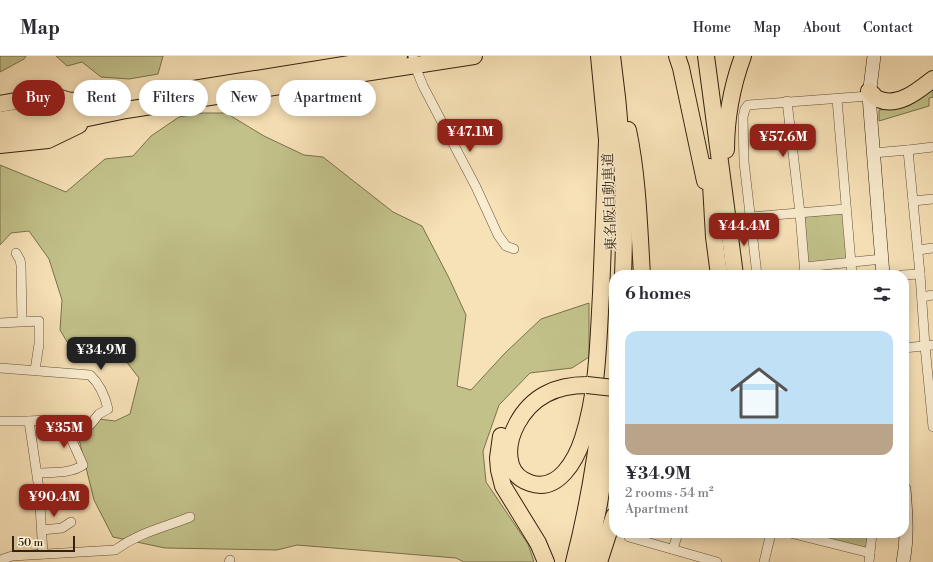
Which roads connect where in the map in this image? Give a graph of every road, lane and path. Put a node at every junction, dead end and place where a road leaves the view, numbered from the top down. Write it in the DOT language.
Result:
graph roads {
  1 [pos="399,56"];
  2 [pos="474,56"];
  3 [pos="730,56"];
  4 [pos="743,56"];
  5 [pos="874,56"];
  6 [pos="608,57"];
  7 [pos="702,57"];
  8 [pos="680,60"];
  9 [pos="414,61"];
  10 [pos="933,76"];
  11 [pos="933,79"];
  12 [pos="733,91"];
  13 [pos="869,93"];
  14 [pos="913,94"];
  15 [pos="836,99"];
  16 [pos="73,101"];
  17 [pos="787,101"];
  18 [pos="131,103"];
  19 [pos="0,104"];
  20 [pos="131,104"];
  21 [pos="73,112"];
  22 [pos="86,116"];
  23 [pos="0,121"];
  24 [pos="65,127"];
  25 [pos="0,132"];
  26 [pos="607,140"];
  27 [pos="0,145"];
  28 [pos="933,147"];
  29 [pos="908,150"];
  30 [pos="873,153"];
  31 [pos="933,199"];
  32 [pos="913,201"];
  33 [pos="846,209"];
  34 [pos="800,213"];
  35 [pos="751,217"];
  36 [pos="722,238"];
  37 [pos="933,248"];
  38 [pos="514,249"];
  39 [pos="918,250"];
  40 [pos="16,253"];
  41 [pos="882,259"];
  42 [pos="851,262"];
  43 [pos="610,270"];
  44 [pos="624,270"];
  45 [pos="642,270"];
  46 [pos="719,270"];
  47 [pos="733,270"];
  48 [pos="757,270"];
  49 [pos="805,270"];
  50 [pos="810,270"];
  51 [pos="852,270"];
  52 [pos="883,270"];
  53 [pos="920,274"];
  54 [pos="909,275"];
  55 [pos="933,295"];
  56 [pos="922,297"];
  57 [pos="609,306"];
  58 [pos="22,321"];
  59 [pos="0,323"];
  60 [pos="929,345"];
  61 [pos="909,347"];
  62 [pos="0,368"];
  63 [pos="35,370"];
  64 [pos="609,379"];
  65 [pos="587,381"];
  66 [pos="609,387"];
  67 [pos="932,397"];
  68 [pos="29,420"];
  69 [pos="0,421"];
  70 [pos="933,427"];
  71 [pos="67,428"];
  72 [pos="609,438"];
  73 [pos="37,473"];
  74 [pos="190,517"];
  75 [pos="71,522"];
  76 [pos="42,530"];
  77 [pos="609,531"];
  78 [pos="633,538"];
  79 [pos="676,538"];
  80 [pos="770,538"];
  81 [pos="824,538"];
  82 [pos="872,538"];
  83 [pos="906,538"];
  84 [pos="673,549"];
  85 [pos="43,554"];
  86 [pos="870,558"];
  87 [pos="3,560"];
  88 [pos="546,562"];
  89 [pos="574,562"];
  90 [pos="587,562"];
  91 [pos="599,562"];
  92 [pos="717,562"];
  93 [pos="764,562"];
  94 [pos="903,562"];
  1 -- 18 [label="highway"];
  2 -- 9 [label="highway"];
  3 -- 12 [label="highway"];
  4 -- 12 [label="highway"];
  5 -- 13 [label="street"];
  6 -- 26 [label="highway, 東名阪自動車道"];
  6 -- 44 [label="highway, 東名阪自動車道"];
  6 -- 45 [label="highway"];
  7 -- 36 [label="highway"];
  8 -- 36 [label="highway"];
  9 -- 20 [label="highway"];
  9 -- 38 [label="street"];
  10 -- 14 [label="highway"];
  11 -- 14 [label="highway"];
  12 -- 36 [label="highway"];
  13 -- 14 [label="highway"];
  13 -- 15 [label="street"];
  13 -- 30 [label="street"];
  15 -- 17 [label="street"];
  15 -- 33 [label="street"];
  16 -- 19 [label="highway"];
  17 -- 34 [label="street"];
  17 -- 35 [label="street"];
  21 -- 23 [label="highway"];
  22 -- 24 [label="highway"];
  23 -- 24 [label="highway"];
  24 -- 25 [label="highway"];
  24 -- 27 [label="highway"];
  26 -- 43 [label="highway, 東名阪自動車道"];
  26 -- 65 [label="highway"];
  28 -- 29 [label="street"];
  29 -- 30 [label="street"];
  29 -- 32 [label="street"];
  30 -- 41 [label="street"];
  31 -- 32 [label="street"];
  32 -- 39 [label="street"];
  33 -- 34 [label="street"];
  33 -- 42 [label="street"];
  34 -- 35 [label="street"];
  34 -- 49 [label="street"];
  35 -- 48 [label="street"];
  36 -- 46 [label="highway"];
  36 -- 47 [label="highway"];
  37 -- 39 [label="street"];
  39 -- 53 [label="street"];
  40 -- 58 [label="street"];
  41 -- 42 [label="street"];
  41 -- 52 [label="street"];
  42 -- 50 [label="street"];
  42 -- 51 [label="street"];
  53 -- 54 [label="street"];
  53 -- 56 [label="street"];
  55 -- 56 [label="street"];
  56 -- 60 [label="street"];
  57 -- 89 [label="highway, 東名阪自動車道"];
  58 -- 59 [label="street"];
  58 -- 63 [label="street"];
  60 -- 61 [label="street"];
  60 -- 67 [label="street"];
  62 -- 63 [label="street"];
  63 -- 71 [label="street"];
  64 -- 65 [label="highway"];
  65 -- 66 [label="highway, bridge"];
  65 -- 88 [label="highway"];
  67 -- 70 [label="street"];
  68 -- 69 [label="street"];
  68 -- 71 [label="street"];
  68 -- 73 [label="street"];
  71 -- 73 [label="street"];
  72 -- 90 [label="highway"];
  73 -- 76 [label="street"];
  74 -- 85 [label="street"];
  75 -- 76 [label="street"];
  76 -- 85 [label="street"];
  77 -- 91 [label="highway"];
  78 -- 84 [label="street"];
  79 -- 84 [label="street"];
  80 -- 93 [label="street"];
  81 -- 86 [label="street"];
  82 -- 86 [label="street"];
  83 -- 94 [label="street"];
  84 -- 92 [label="street"];
  85 -- 87 [label="street"];
}
